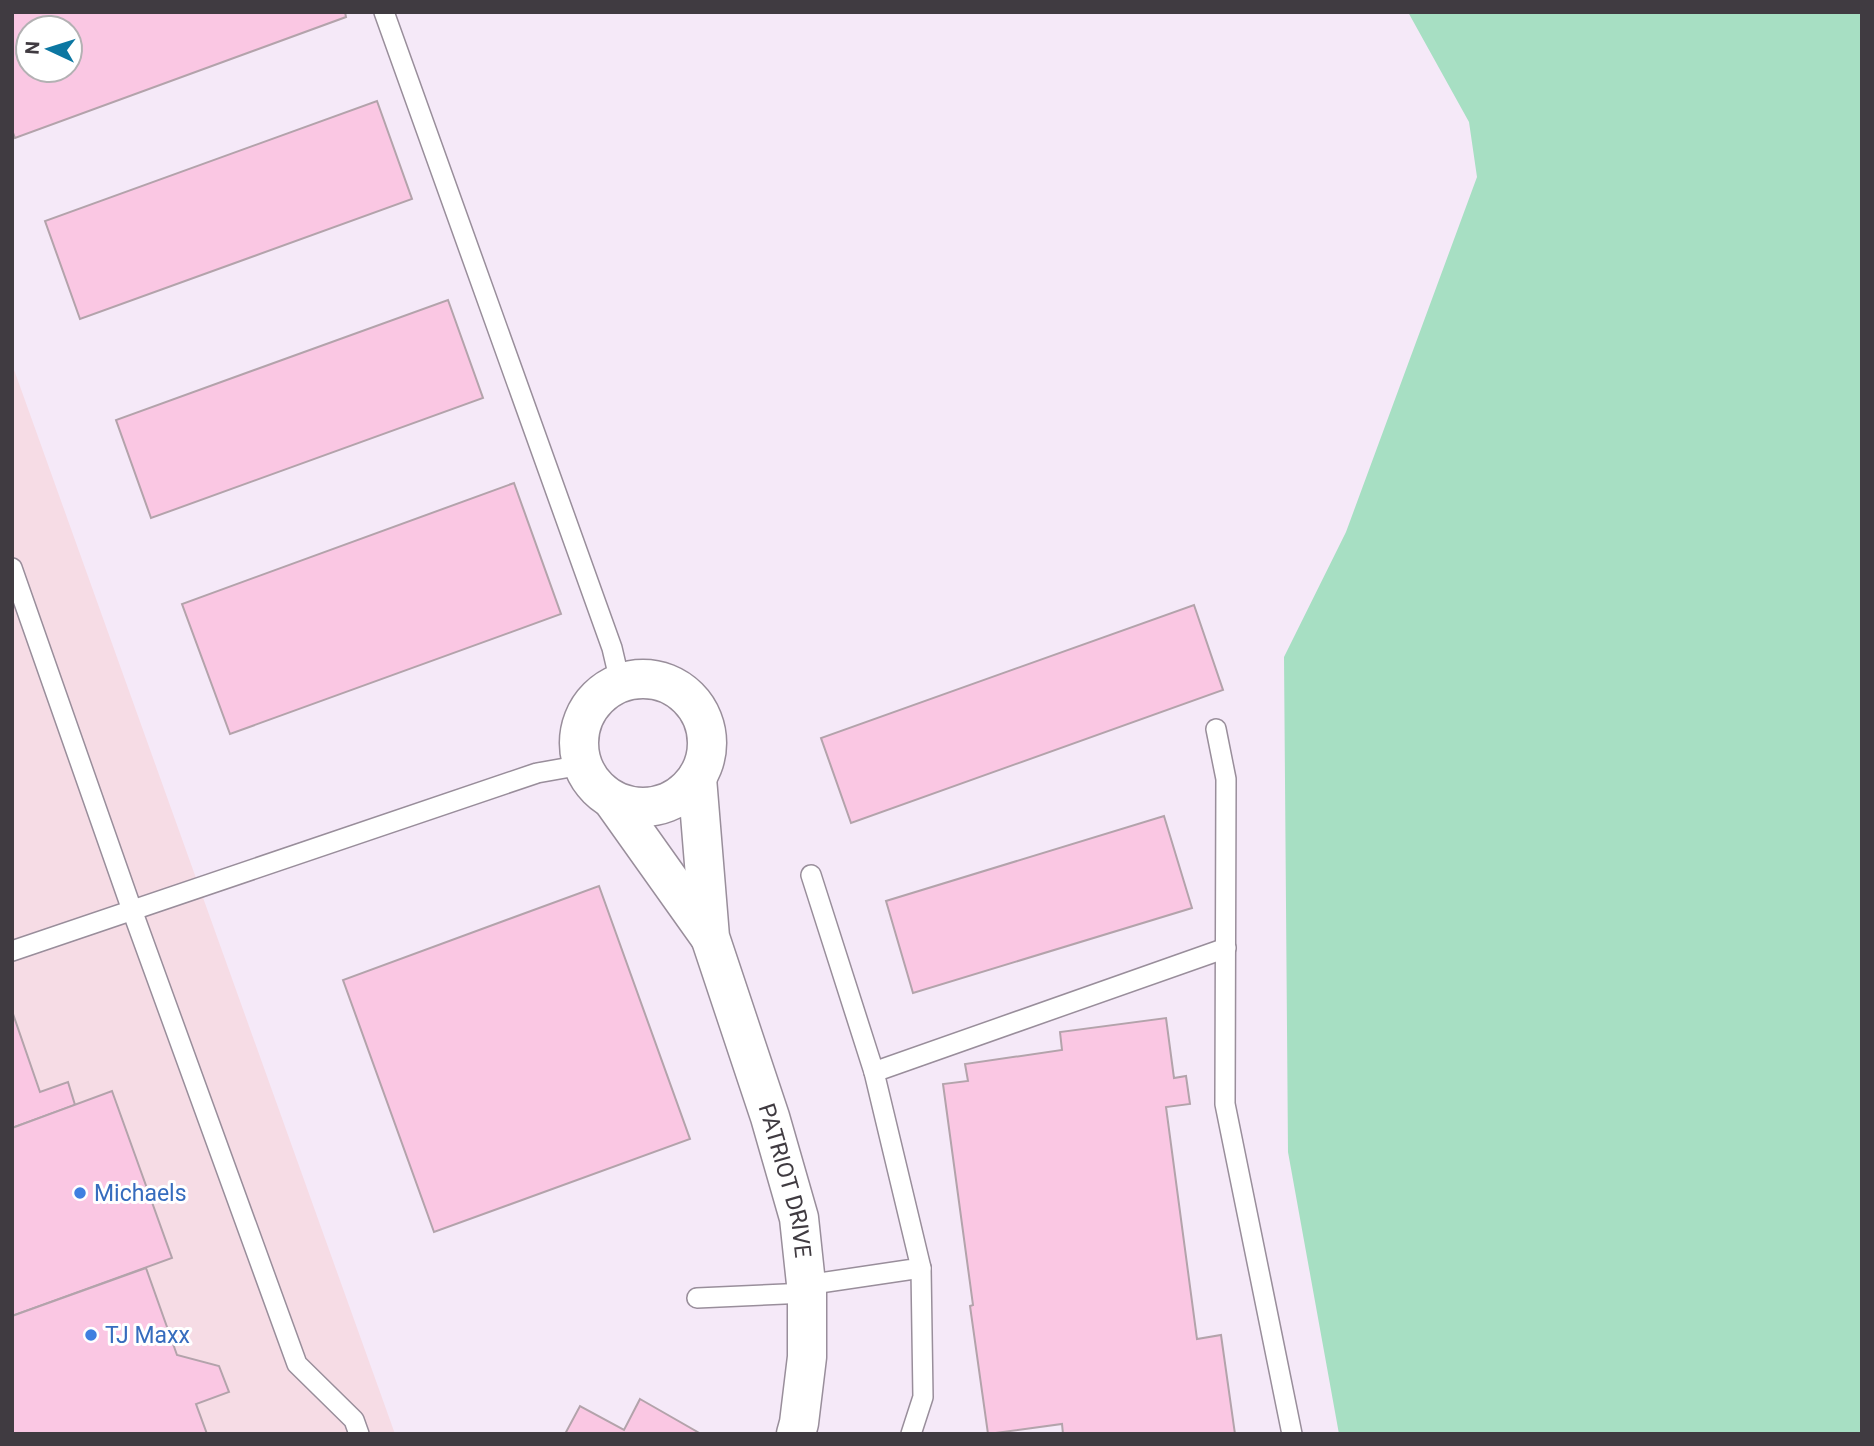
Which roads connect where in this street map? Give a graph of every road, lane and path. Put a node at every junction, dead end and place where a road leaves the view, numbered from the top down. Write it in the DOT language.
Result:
graph roads {
  1 [pos="384,12"];
  2 [pos="12,568"];
  3 [pos="620,682"];
  4 [pos="1216,729"];
  5 [pos="582,765"];
  6 [pos="697,778"];
  7 [pos="613,801"];
  8 [pos="811,875"];
  9 [pos="132,910"];
  10 [pos="710,937"];
  11 [pos="1226,948"];
  12 [pos="12,951"];
  13 [pos="874,1072"];
  14 [pos="921,1268"];
  15 [pos="807,1289"];
  16 [pos="697,1298"];
  17 [pos="359,1434"];
  18 [pos="796,1434"];
  19 [pos="911,1434"];
  20 [pos="1292,1434"];
  1 -- 3 [label="lane"];
  2 -- 9 [label="lane"];
  3 -- 5 [label="street"];
  3 -- 6 [label="street"];
  4 -- 11 [label="lane"];
  5 -- 7 [label="street"];
  5 -- 9 [label="lane"];
  6 -- 7 [label="street"];
  6 -- 10 [label="street, PATRIOT DRIVE"];
  7 -- 10 [label="street, PATRIOT DRIVE"];
  8 -- 13 [label="lane"];
  9 -- 12 [label="lane"];
  9 -- 17 [label="lane"];
  10 -- 15 [label="street, PATRIOT DRIVE"];
  11 -- 13 [label="lane"];
  11 -- 20 [label="lane"];
  13 -- 14 [label="lane"];
  14 -- 15 [label="lane"];
  14 -- 19 [label="lane"];
  15 -- 16 [label="lane"];
  15 -- 18 [label="street, PATRIOT DRIVE"];
}
